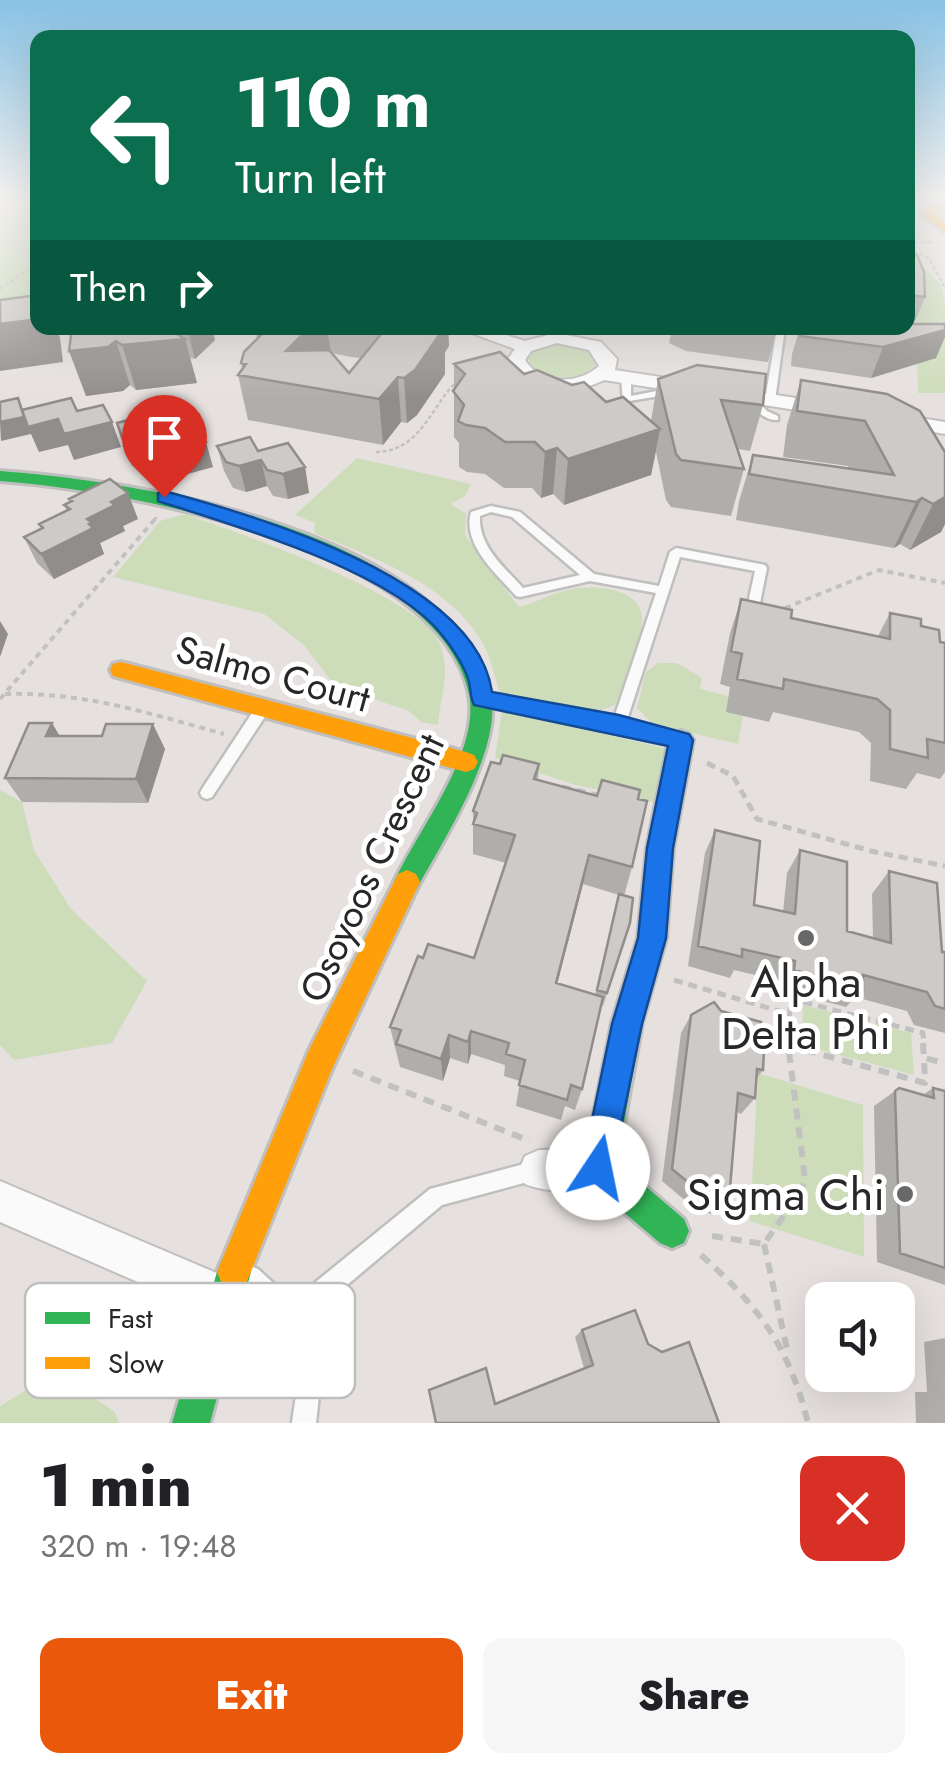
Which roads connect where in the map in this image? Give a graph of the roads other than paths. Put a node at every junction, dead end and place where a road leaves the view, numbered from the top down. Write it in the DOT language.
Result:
graph roads {
  1 [pos="488,335"];
  2 [pos="552,335"];
  3 [pos="562,335"];
  4 [pos="780,335"];
  5 [pos="525,347"];
  6 [pos="605,367"];
  7 [pos="772,401"];
  8 [pos="887,402"];
  9 [pos="848,409"];
  10 [pos="945,412"];
  11 [pos="802,420"];
  12 [pos="945,428"];
  13 [pos="0,476"];
  14 [pos="590,577"];
  15 [pos="661,590"];
  16 [pos="754,603"];
  17 [pos="121,670"];
  18 [pos="482,699"];
  19 [pos="263,708"];
  20 [pos="619,724"];
  21 [pos="681,740"];
  22 [pos="466,762"];
  23 [pos="207,793"];
  24 [pos="538,1157"];
  25 [pos="598,1168"];
  26 [pos="0,1200"];
  27 [pos="672,1231"];
  28 [pos="231,1282"];
  29 [pos="332,1283"];
  30 [pos="198,1398"];
  31 [pos="307,1398"];
  32 [pos="191,1423"];
  33 [pos="304,1423"];
  1 -- 5 [label="street"];
  2 -- 5 [label="street"];
  3 -- 6 [label="street"];
  4 -- 7 [label="lane"];
  5 -- 6 [label="street"];
  6 -- 7 [label="street"];
  6 -- 7 [label="street"];
  7 -- 9 [label="street"];
  8 -- 10 [label="street"];
  9 -- 11 [label="lane"];
  9 -- 12 [label="street"];
  13 -- 18 [label="street, Osoyoos Crescent"];
  14 -- 14 [label="lane"];
  14 -- 15 [label="lane"];
  15 -- 16 [label="lane"];
  15 -- 20 [label="lane"];
  17 -- 19 [label="street, Salmo Court"];
  18 -- 20 [label="lane"];
  18 -- 22 [label="street, Osoyoos Crescent"];
  19 -- 22 [label="street, Salmo Court"];
  19 -- 23 [label="lane"];
  20 -- 21 [label="lane"];
  21 -- 25 [label="street"];
  22 -- 28 [label="street, Osoyoos Crescent"];
  24 -- 25 [label="street"];
  24 -- 29 [label="lane"];
  25 -- 27 [label="street"];
  26 -- 28 [label="street"];
  30 -- 32 [label="street, Osoyoos Crescent"];
  31 -- 33 [label="lane"];
}
